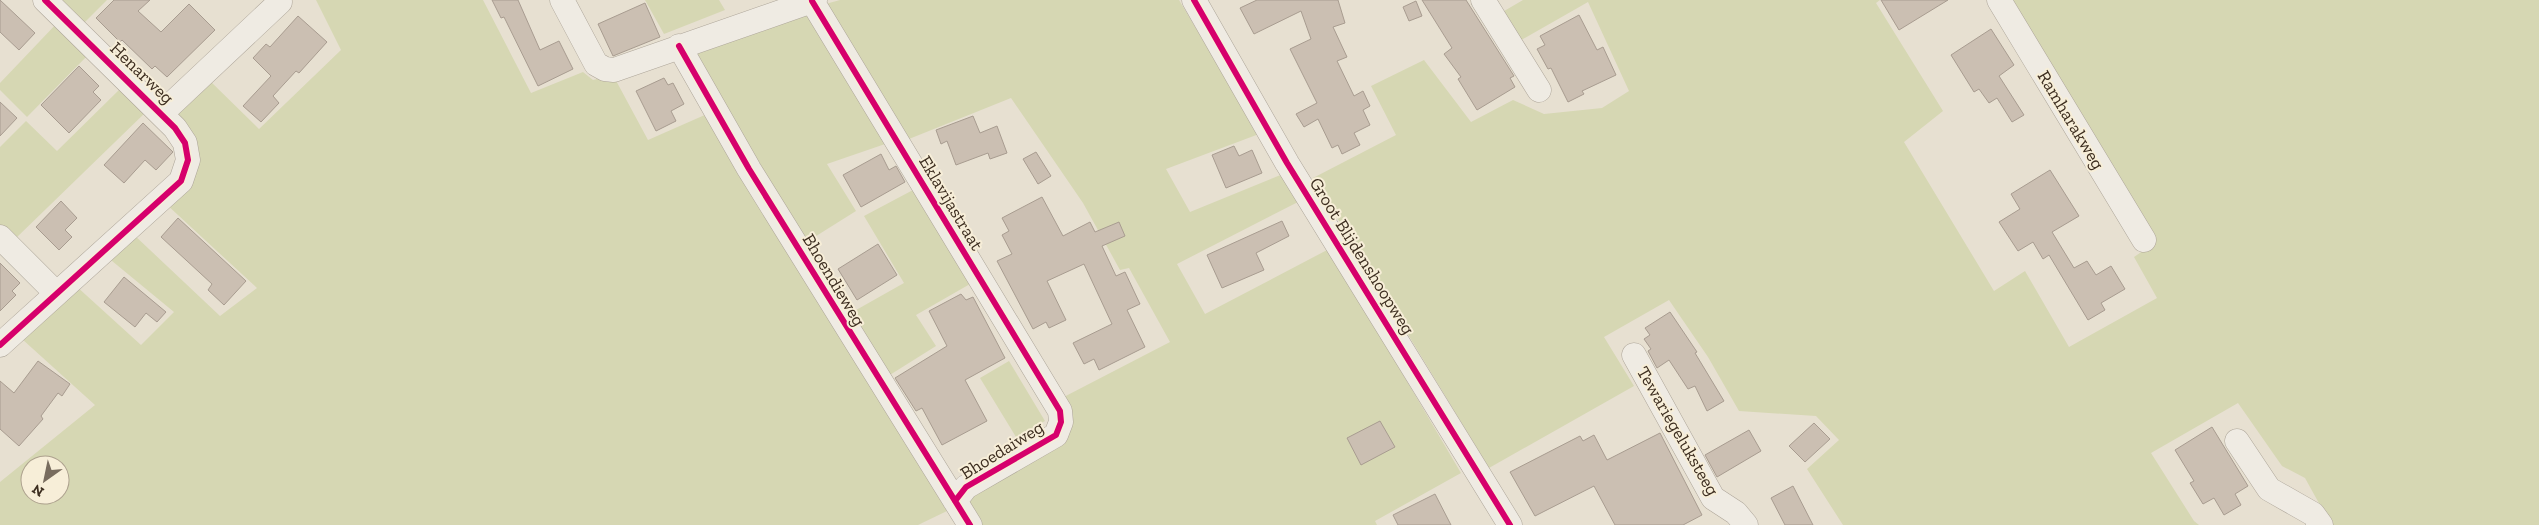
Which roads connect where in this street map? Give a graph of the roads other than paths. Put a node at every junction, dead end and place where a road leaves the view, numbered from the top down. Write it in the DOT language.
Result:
graph roads {
  1 [pos="45,0"];
  2 [pos="562,0"];
  3 [pos="813,0"];
  4 [pos="1194,0"];
  5 [pos="1483,0"];
  6 [pos="1999,0"];
  7 [pos="280,2"];
  8 [pos="679,46"];
  9 [pos="1539,90"];
  10 [pos="162,113"];
  11 [pos="0,237"];
  12 [pos="2144,240"];
  13 [pos="56,293"];
  14 [pos="0,345"];
  15 [pos="1634,355"];
  16 [pos="1061,422"];
  17 [pos="2237,441"];
  18 [pos="955,502"];
  19 [pos="970,525"];
  20 [pos="1510,525"];
  21 [pos="1746,525"];
  22 [pos="2321,525"];
  1 -- 10 [label="street, Henarweg"];
  2 -- 8 [label="street"];
  3 -- 8 [label="street"];
  3 -- 16 [label="street, Eklavijastraat"];
  4 -- 20 [label="street, Groot Blijdenshoopweg"];
  5 -- 9 [label="street"];
  6 -- 12 [label="street, Ramharakweg"];
  7 -- 10 [label="street"];
  8 -- 18 [label="street, Bhoendieweg"];
  10 -- 13 [label="street, Henarweg"];
  11 -- 13 [label="street"];
  13 -- 14 [label="street"];
  15 -- 21 [label="street, Tewariegeluksteeg"];
  16 -- 18 [label="street, Bhoedaiweg"];
  17 -- 22 [label="street"];
  18 -- 19 [label="street, Bhoendieweg"];
}
